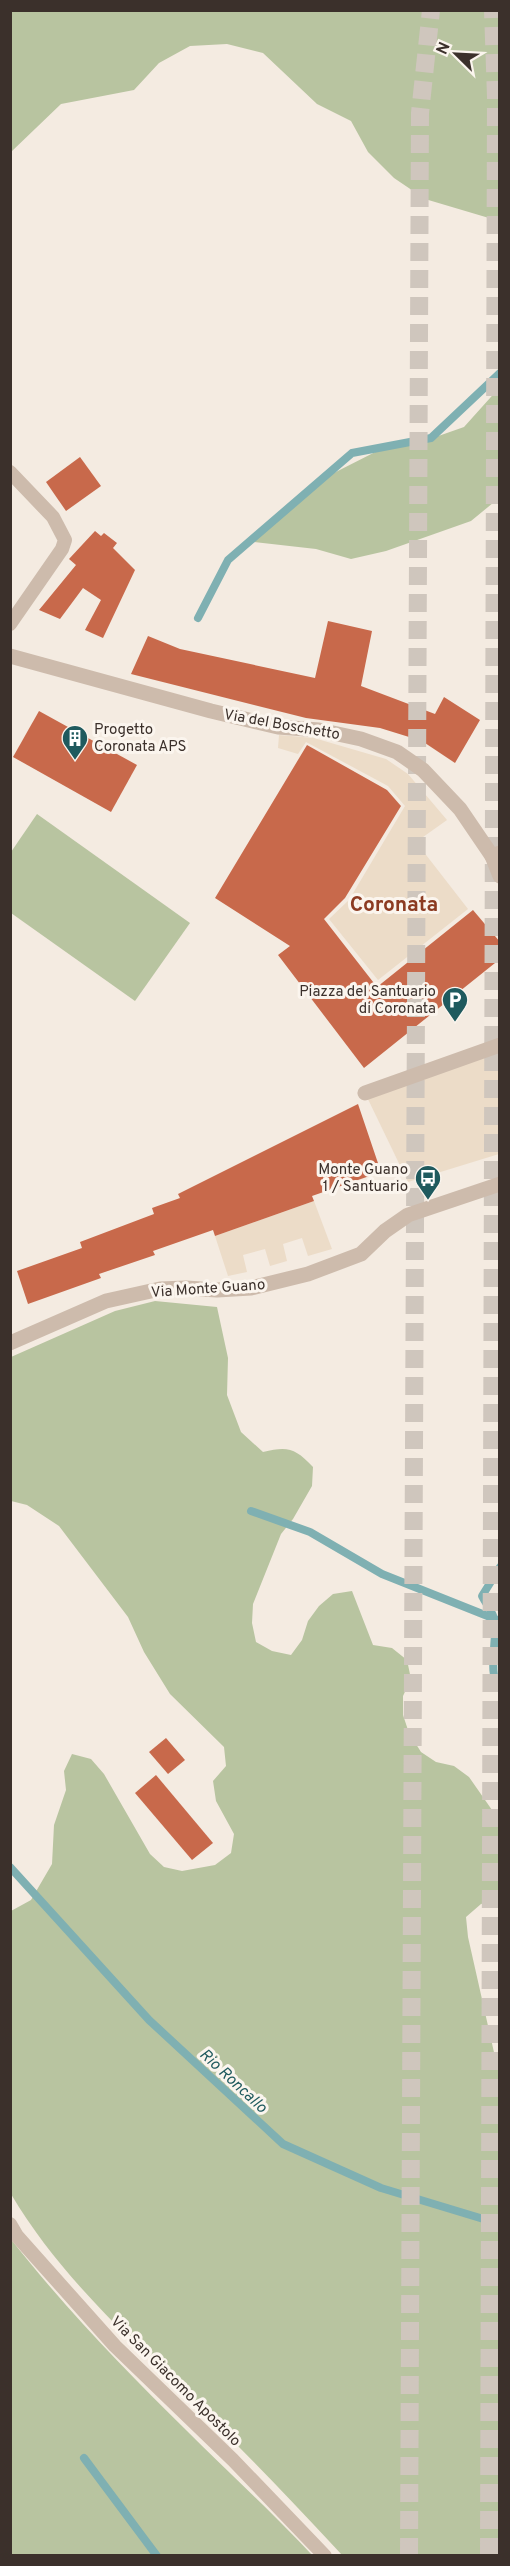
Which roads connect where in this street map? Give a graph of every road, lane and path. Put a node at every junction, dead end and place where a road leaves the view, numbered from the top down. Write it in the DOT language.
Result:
graph roads {
  1 [pos="10,472"];
  2 [pos="10,624"];
  3 [pos="11,655"];
  4 [pos="496,855"];
  5 [pos="500,876"];
  6 [pos="500,1045"];
  7 [pos="365,1093"];
  8 [pos="500,1184"];
  9 [pos="10,1343"];
  10 [pos="10,2224"];
  11 [pos="325,2556"];
  1 -- 2 [label="lane"];
  3 -- 4 [label="street, Via del Boschetto"];
  4 -- 5 [label="street, Via del Boschetto"];
  6 -- 7 [label="street"];
  8 -- 9 [label="street, Via Monte Guano"];
  10 -- 11 [label="lane, Via San Giacomo Apostolo"];
}
